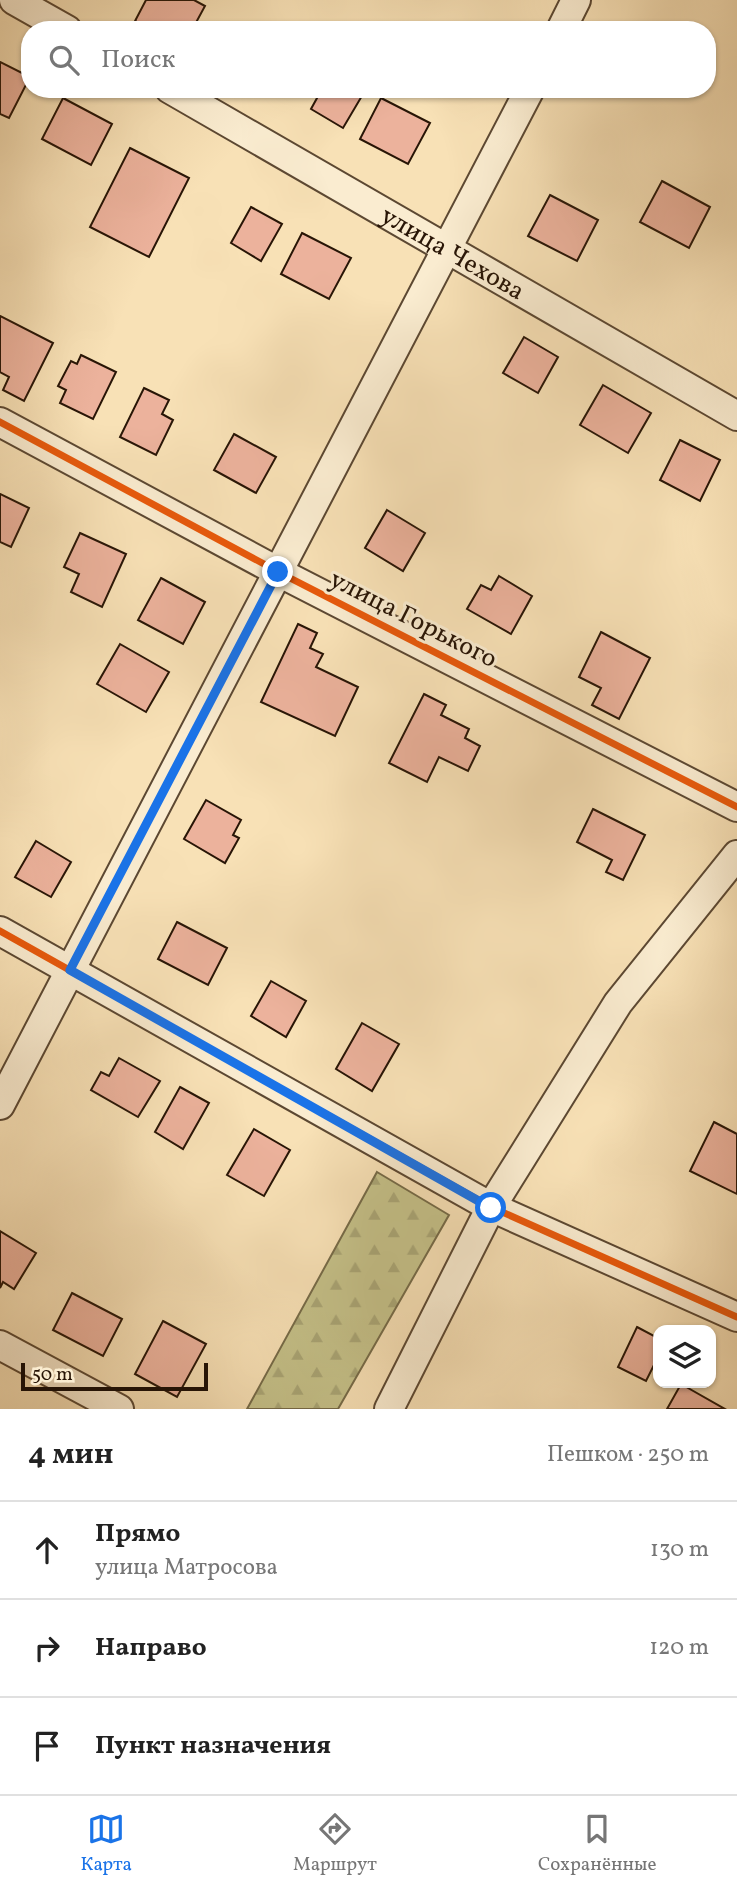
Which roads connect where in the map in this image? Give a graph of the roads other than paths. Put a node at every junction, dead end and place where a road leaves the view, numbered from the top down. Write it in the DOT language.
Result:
graph roads {
  1 [pos="14,0"];
  2 [pos="576,0"];
  3 [pos="50,21"];
  4 [pos="566,21"];
  5 [pos="186,98"];
  6 [pos="525,98"];
  7 [pos="447,248"];
  8 [pos="737,416"];
  9 [pos="0,422"];
  10 [pos="278,572"];
  11 [pos="737,807"];
  12 [pos="737,855"];
  13 [pos="0,930"];
  14 [pos="70,970"];
  15 [pos="0,1105"];
  16 [pos="491,1208"];
  17 [pos="737,1317"];
  18 [pos="0,1345"];
  19 [pos="119,1409"];
  20 [pos="388,1409"];
  1 -- 3 [label="street"];
  2 -- 4 [label="street"];
  5 -- 7 [label="street, улица Чехова"];
  6 -- 7 [label="street"];
  7 -- 8 [label="street, улица Чехова"];
  7 -- 10 [label="street"];
  9 -- 10 [label="street, улица Горького"];
  10 -- 11 [label="street, улица Горького"];
  10 -- 14 [label="street"];
  12 -- 16 [label="street"];
  13 -- 14 [label="street"];
  14 -- 15 [label="street"];
  14 -- 16 [label="street"];
  16 -- 17 [label="street"];
  16 -- 20 [label="street"];
  18 -- 19 [label="street"];
}
